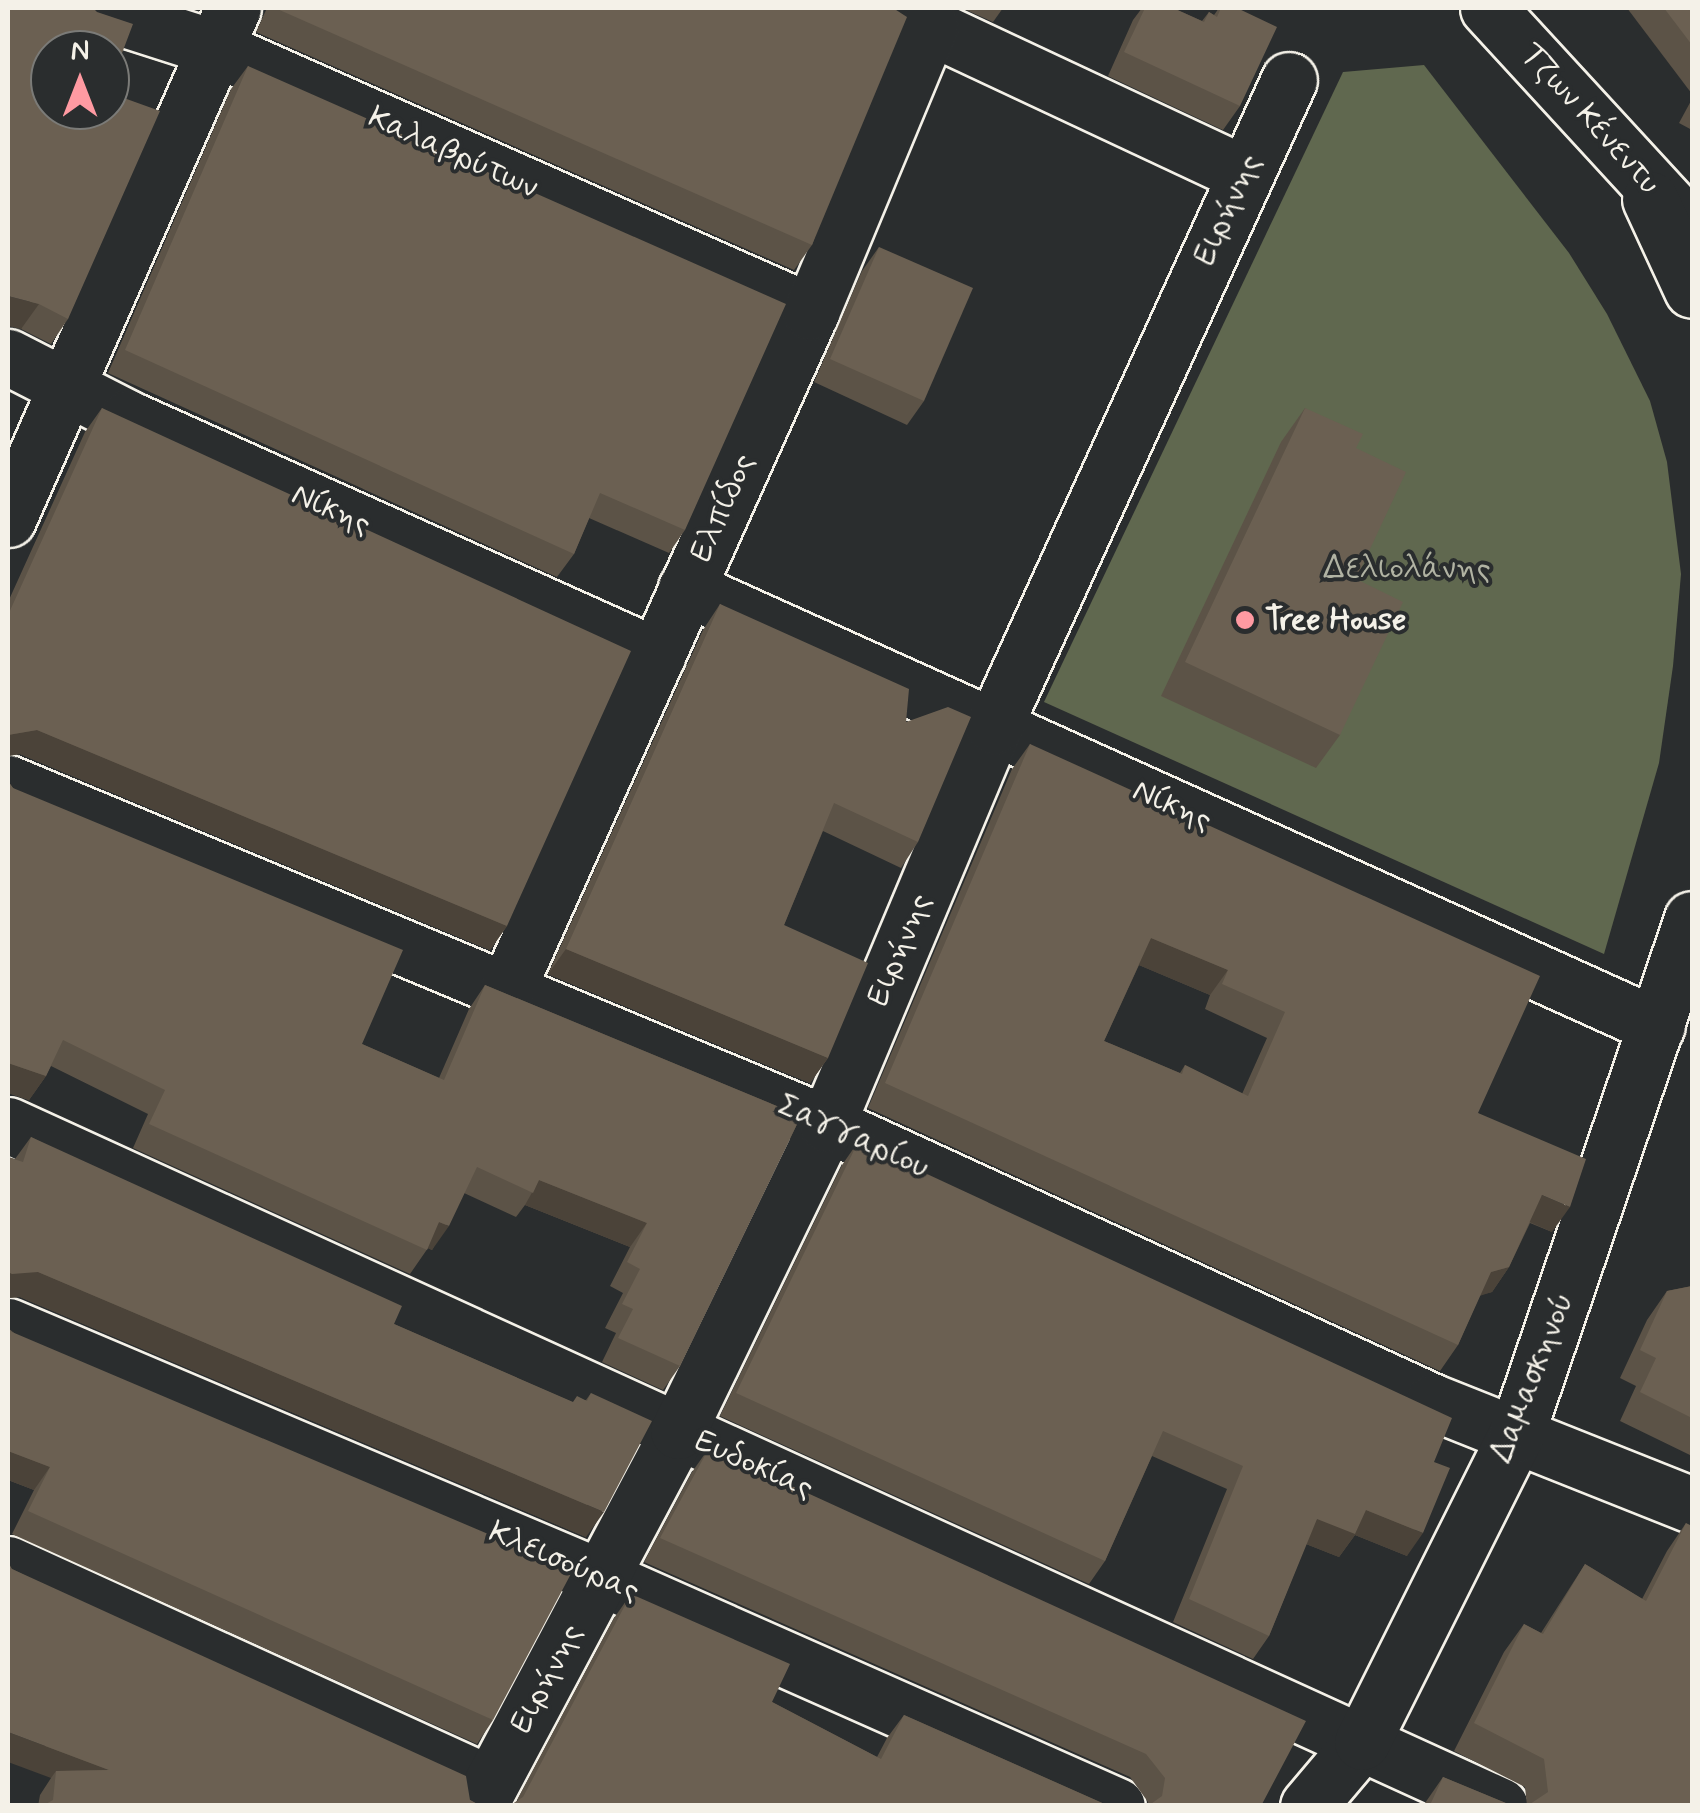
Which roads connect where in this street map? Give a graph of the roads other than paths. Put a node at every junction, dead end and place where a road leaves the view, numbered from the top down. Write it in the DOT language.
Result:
graph roads {
  1 [pos="90,8"];
  2 [pos="1488,8"];
  3 [pos="910,17"];
  4 [pos="225,28"];
  5 [pos="1289,80"];
  6 [pos="1638,173"];
  7 [pos="1244,174"];
  8 [pos="1692,230"];
  9 [pos="1692,290"];
  10 [pos="812,312"];
  11 [pos="8,357"];
  12 [pos="64,386"];
  13 [pos="8,519"];
  14 [pos="686,588"];
  15 [pos="657,656"];
  16 [pos="994,726"];
  17 [pos="8,783"];
  18 [pos="1692,918"];
  19 [pos="508,987"];
  20 [pos="1656,1026"];
  21 [pos="828,1124"];
  22 [pos="8,1126"];
  23 [pos="8,1326"];
  24 [pos="678,1431"];
  25 [pos="1516,1435"];
  26 [pos="1692,1505"];
  27 [pos="8,1564"];
  28 [pos="602,1578"];
  29 [pos="1362,1742"];
  30 [pos="484,1795"];
  31 [pos="1117,1806"];
  32 [pos="1308,1806"];
  33 [pos="1500,1806"];
  1 -- 4 [label="street, Καλαβρύτων"];
  2 -- 6 [label="street, Τζων Κένεντυ"];
  3 -- 7 [label="street"];
  3 -- 10 [label="street, Ελπίδος"];
  4 -- 10 [label="street, Καλαβρύτων"];
  4 -- 12 [label="street"];
  5 -- 7 [label="street, Ειρήνης"];
  6 -- 8 [label="street, Τζων Κένεντυ"];
  6 -- 9 [label="street"];
  7 -- 16 [label="street, Ειρήνης"];
  10 -- 14 [label="street, Ελπίδος"];
  11 -- 12 [label="street, Νίκης"];
  12 -- 13 [label="street"];
  12 -- 15 [label="street, Νίκης"];
  14 -- 15 [label="street, Ελπίδος"];
  14 -- 16 [label="street, Νίκης"];
  15 -- 19 [label="street, Ελπίδος"];
  16 -- 20 [label="street, Νίκης"];
  16 -- 21 [label="street, Ειρήνης"];
  17 -- 19 [label="street, Σαγγαρίου"];
  18 -- 20 [label="street, Δαμασκηνού"];
  19 -- 21 [label="street, Σαγγαρίου"];
  20 -- 25 [label="street, Δαμασκηνού"];
  21 -- 24 [label="street, Ειρήνης"];
  21 -- 25 [label="street, Σαγγαρίου"];
  22 -- 24 [label="street, Ευδοκίας"];
  23 -- 28 [label="street, Κλεισούρας"];
  24 -- 28 [label="street, Ειρήνης"];
  24 -- 29 [label="street, Ευδοκίας"];
  25 -- 26 [label="street, Σαγγαρίου"];
  25 -- 29 [label="street, Δαμασκηνού"];
  27 -- 30 [label="street"];
  28 -- 30 [label="street, Ειρήνης"];
  28 -- 31 [label="street, Κλεισούρας"];
  29 -- 32 [label="street, Δαμασκηνού"];
  29 -- 33 [label="street, Ευδοκίας"];
}
